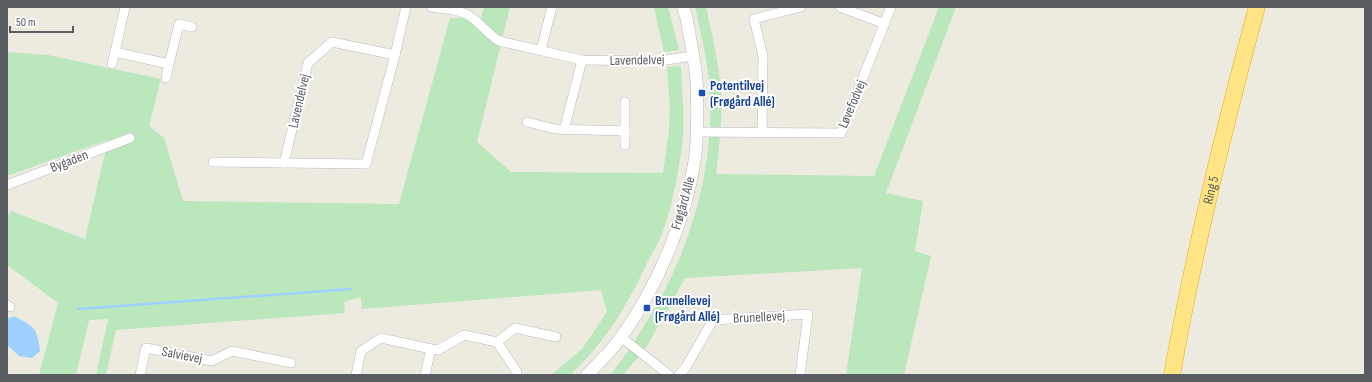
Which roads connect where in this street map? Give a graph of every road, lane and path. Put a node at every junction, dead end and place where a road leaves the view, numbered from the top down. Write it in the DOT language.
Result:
graph roads {
  1 [pos="124,7"];
  2 [pos="406,7"];
  3 [pos="431,7"];
  4 [pos="552,7"];
  5 [pos="683,7"];
  6 [pos="800,7"];
  7 [pos="840,7"];
  8 [pos="891,7"];
  9 [pos="1257,7"];
  10 [pos="445,8"];
  11 [pos="884,24"];
  12 [pos="192,27"];
  13 [pos="541,50"];
  14 [pos="115,52"];
  15 [pos="395,54"];
  16 [pos="692,56"];
  17 [pos="582,60"];
  18 [pos="112,64"];
  19 [pos="170,64"];
  20 [pos="166,78"];
  21 [pos="625,102"];
  22 [pos="527,122"];
  23 [pos="564,130"];
  24 [pos="625,131"];
  25 [pos="696,132"];
  26 [pos="762,132"];
  27 [pos="130,138"];
  28 [pos="625,145"];
  29 [pos="213,162"];
  30 [pos="284,163"];
  31 [pos="7,185"];
  32 [pos="1184,309"];
  33 [pos="556,337"];
  34 [pos="621,337"];
  35 [pos="497,342"];
  36 [pos="1177,348"];
  37 [pos="431,349"];
  38 [pos="291,363"];
  39 [pos="517,372"];
  40 [pos="140,375"];
  41 [pos="356,375"];
  42 [pos="425,375"];
  43 [pos="587,375"];
  44 [pos="669,375"];
  45 [pos="679,375"];
  46 [pos="800,375"];
  47 [pos="1161,375"];
  48 [pos="1172,375"];
  49 [pos="1176,375"];
  1 -- 14 [label="street"];
  2 -- 15 [label="street"];
  3 -- 10 [label="street, Lavendelvej"];
  4 -- 13 [label="street"];
  5 -- 16 [label="street, Frøgård Alle"];
  6 -- 26 [label="street"];
  7 -- 11 [label="street"];
  8 -- 11 [label="street, Løvefodvej"];
  9 -- 32 [label="highway, Ring 5"];
  10 -- 13 [label="street, Lavendelvej"];
  11 -- 26 [label="street, Løvefodvej"];
  12 -- 19 [label="street"];
  13 -- 17 [label="street, Lavendelvej"];
  14 -- 18 [label="street"];
  14 -- 19 [label="street"];
  15 -- 30 [label="street"];
  15 -- 30 [label="street, Lavendelvej"];
  16 -- 17 [label="street, Lavendelvej"];
  16 -- 25 [label="street, Frøgård Alle"];
  17 -- 23 [label="street"];
  19 -- 20 [label="street"];
  21 -- 24 [label="street"];
  22 -- 23 [label="street"];
  23 -- 24 [label="street"];
  24 -- 28 [label="street"];
  25 -- 26 [label="street, Løvefodvej"];
  25 -- 34 [label="street, Frøgård Alle"];
  27 -- 31 [label="street, Bygaden"];
  29 -- 30 [label="street"];
  32 -- 36 [label="highway, Ring 5"];
  32 -- 47 [label="highway"];
  33 -- 35 [label="street"];
  34 -- 43 [label="street, Frøgård Alle"];
  34 -- 44 [label="street"];
  35 -- 37 [label="street"];
  35 -- 39 [label="street"];
  36 -- 48 [label="highway, Ring 5"];
  36 -- 49 [label="highway"];
  37 -- 41 [label="street"];
  37 -- 42 [label="street"];
  38 -- 40 [label="street, Salvievej"];
  45 -- 46 [label="street, Brunellevej"];
}
